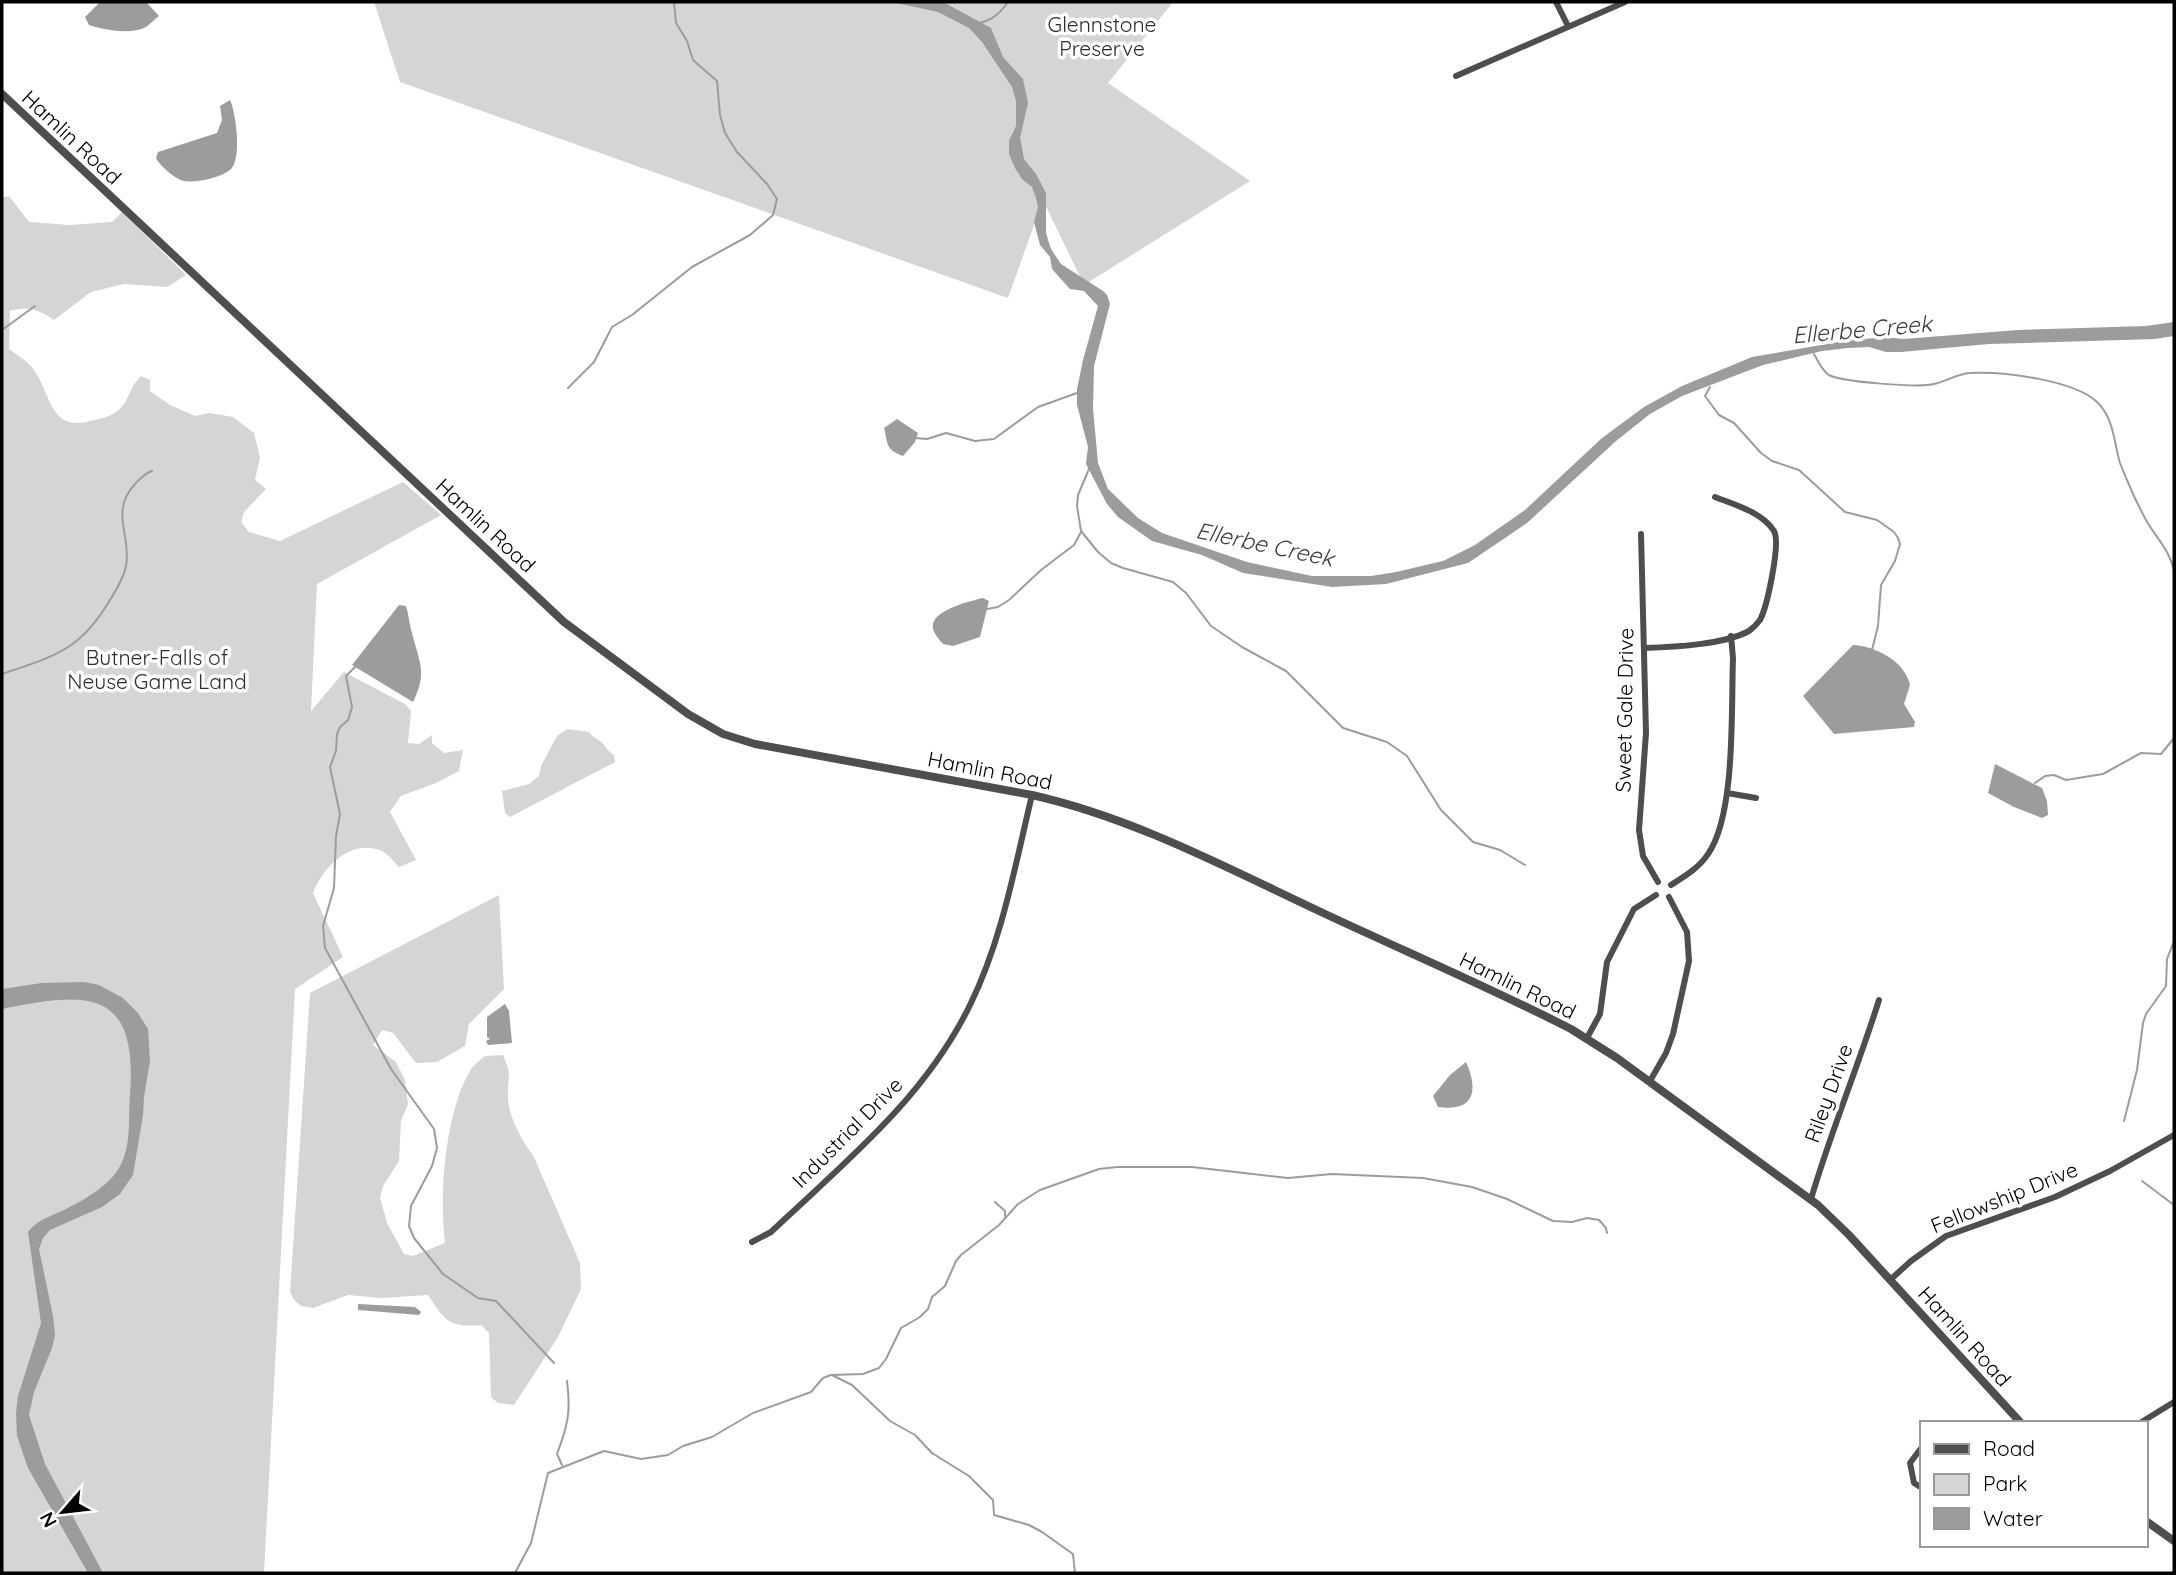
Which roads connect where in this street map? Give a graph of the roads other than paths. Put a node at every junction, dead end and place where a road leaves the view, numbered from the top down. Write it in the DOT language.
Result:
graph roads {
  1 [pos="1556,2"];
  2 [pos="1625,2"];
  3 [pos="1568,26"];
  4 [pos="1457,76"];
  5 [pos="2,94"];
  6 [pos="1715,497"];
  7 [pos="1641,534"];
  8 [pos="1731,636"];
  9 [pos="1643,648"];
  10 [pos="1727,793"];
  11 [pos="1032,795"];
  12 [pos="1756,798"];
  13 [pos="1658,882"];
  14 [pos="1671,885"];
  15 [pos="1656,895"];
  16 [pos="1669,897"];
  17 [pos="1879,1000"];
  18 [pos="1587,1038"];
  19 [pos="1650,1081"];
  20 [pos="2174,1135"];
  21 [pos="1811,1199"];
  22 [pos="752,1242"];
  23 [pos="1890,1280"];
  24 [pos="2174,1402"];
  25 [pos="2019,1421"];
  26 [pos="2143,1421"];
  27 [pos="1920,1449"];
  28 [pos="1920,1487"];
  29 [pos="2148,1522"];
  30 [pos="2174,1541"];
  1 -- 3 [label="street"];
  2 -- 3 [label="street"];
  3 -- 4 [label="street"];
  5 -- 11 [label="street, Hamlin Road"];
  6 -- 8 [label="street"];
  7 -- 9 [label="street, Sweet Gale Drive"];
  8 -- 9 [label="street"];
  8 -- 10 [label="street"];
  9 -- 13 [label="street, Sweet Gale Drive"];
  10 -- 12 [label="street"];
  10 -- 14 [label="street"];
  11 -- 18 [label="street, Hamlin Road"];
  11 -- 22 [label="street, Industrial Drive"];
  13 -- 14 [label="street"];
  13 -- 15 [label="street"];
  14 -- 16 [label="street"];
  15 -- 16 [label="street"];
  15 -- 18 [label="street"];
  16 -- 19 [label="street"];
  17 -- 21 [label="street, Riley Drive"];
  18 -- 19 [label="street, Hamlin Road"];
  19 -- 21 [label="street, Hamlin Road"];
  20 -- 23 [label="street, Fellowship Drive"];
  21 -- 23 [label="street, Hamlin Road"];
  23 -- 25 [label="street, Hamlin Road"];
  24 -- 26 [label="street"];
  27 -- 28 [label="street"];
  29 -- 30 [label="street"];
}
